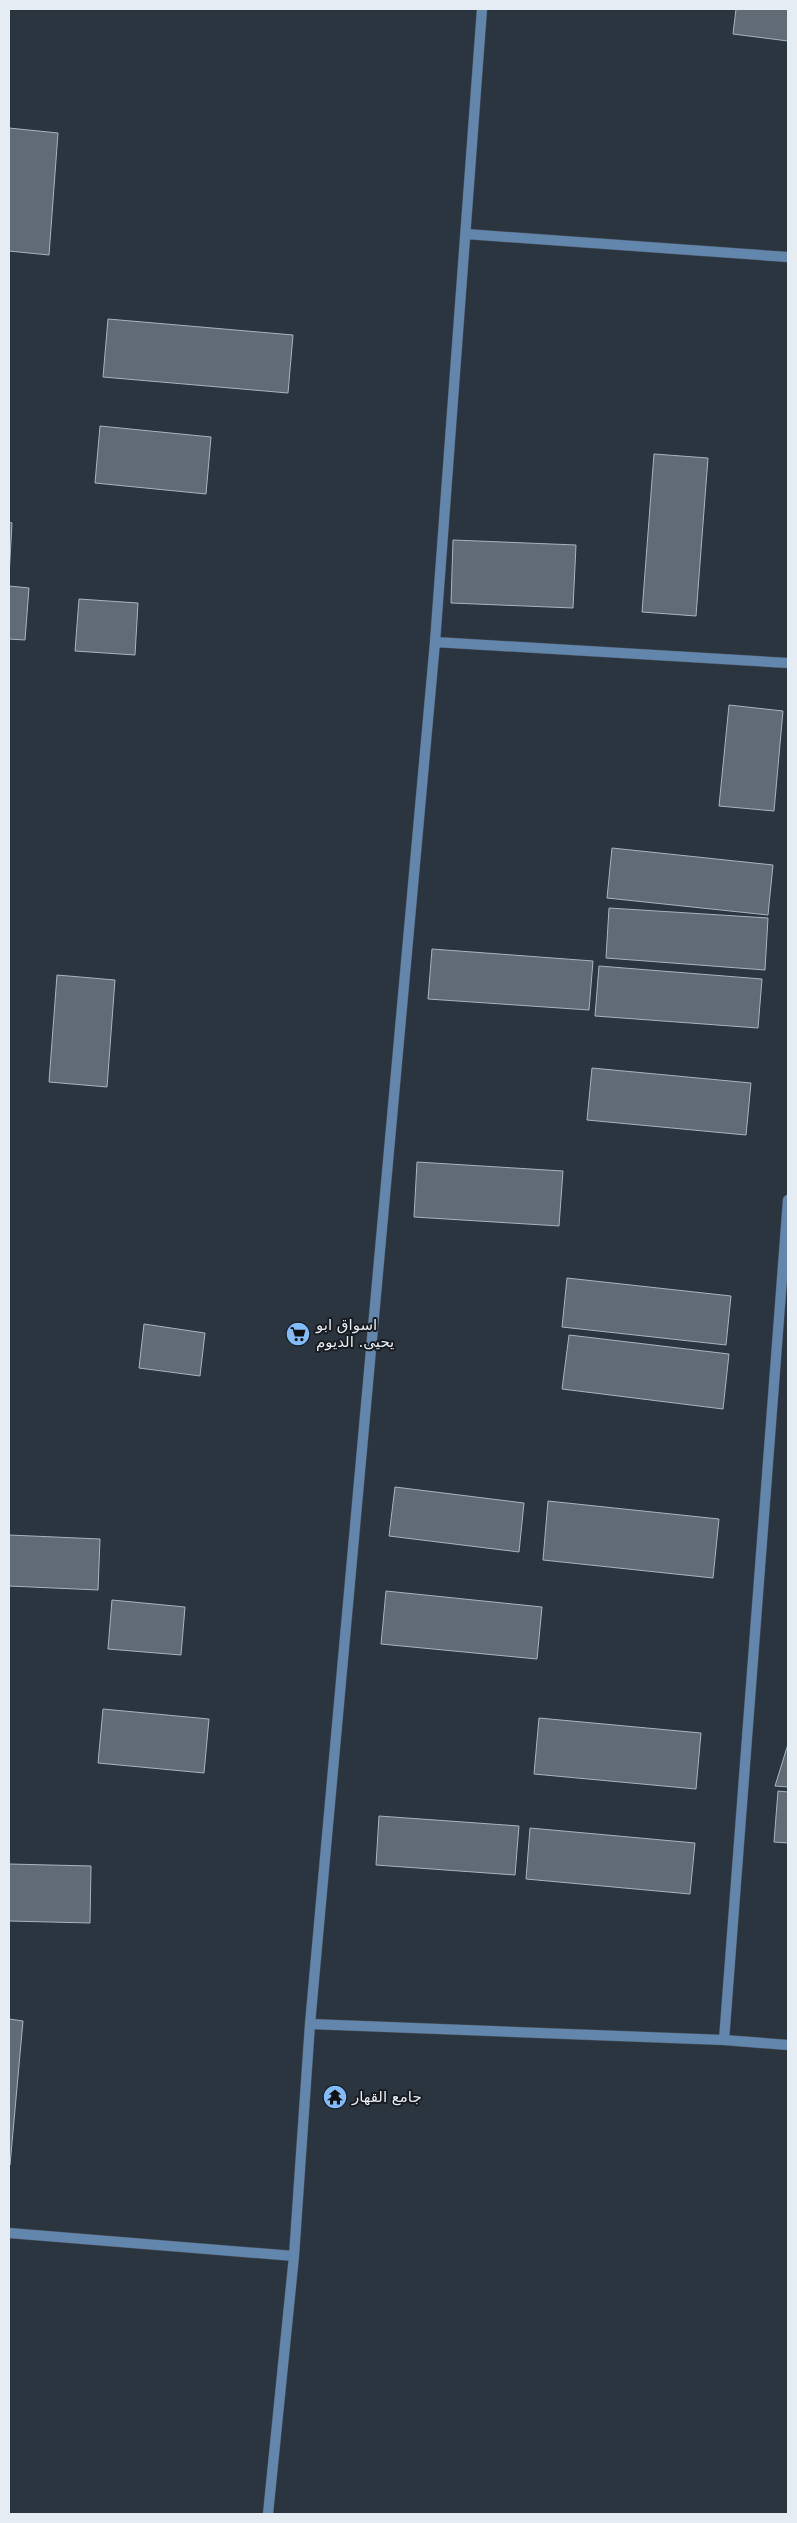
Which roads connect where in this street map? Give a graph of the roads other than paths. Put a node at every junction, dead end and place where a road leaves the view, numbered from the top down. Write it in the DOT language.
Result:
graph roads {
  1 [pos="482,9"];
  2 [pos="466,234"];
  3 [pos="788,257"];
  4 [pos="435,642"];
  5 [pos="788,663"];
  6 [pos="788,1200"];
  7 [pos="310,2024"];
  8 [pos="724,2040"];
  9 [pos="788,2045"];
  10 [pos="9,2233"];
  11 [pos="294,2256"];
  12 [pos="268,2514"];
  1 -- 2 [label="street"];
  2 -- 3 [label="street"];
  2 -- 4 [label="street"];
  4 -- 5 [label="street"];
  4 -- 7 [label="street"];
  6 -- 8 [label="street"];
  7 -- 8 [label="street"];
  7 -- 11 [label="street"];
  8 -- 9 [label="street"];
  10 -- 11 [label="street"];
  11 -- 12 [label="street"];
}
